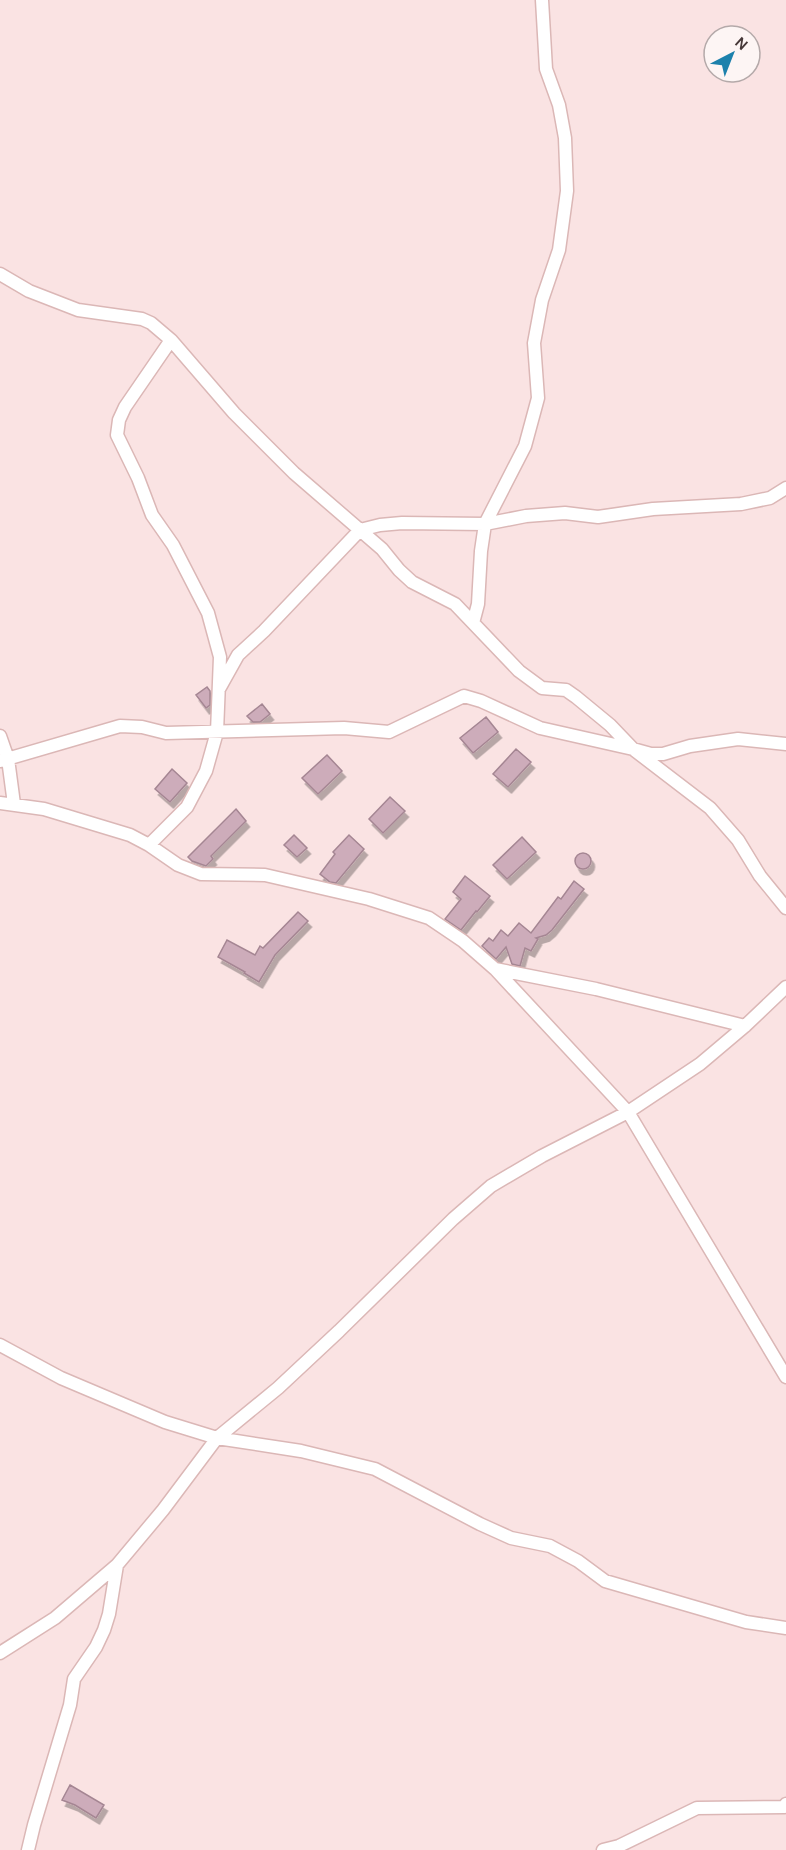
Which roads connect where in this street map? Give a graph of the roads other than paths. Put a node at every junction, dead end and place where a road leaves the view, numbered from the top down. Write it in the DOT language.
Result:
graph roads {
  1 [pos="542,0"];
  2 [pos="0,274"];
  3 [pos="171,340"];
  4 [pos="786,488"];
  5 [pos="485,524"];
  6 [pos="360,530"];
  7 [pos="473,623"];
  8 [pos="219,689"];
  9 [pos="217,732"];
  10 [pos="0,736"];
  11 [pos="786,744"];
  12 [pos="633,749"];
  13 [pos="4,760"];
  14 [pos="0,803"];
  15 [pos="14,804"];
  16 [pos="149,845"];
  17 [pos="786,908"];
  18 [pos="495,969"];
  19 [pos="786,987"];
  20 [pos="745,1026"];
  21 [pos="628,1112"];
  22 [pos="0,1345"];
  23 [pos="786,1377"];
  24 [pos="217,1438"];
  25 [pos="117,1564"];
  26 [pos="786,1628"];
  27 [pos="0,1653"];
  28 [pos="786,1804"];
  29 [pos="28,1850"];
  30 [pos="603,1850"];
  1 -- 5 [label="street"];
  2 -- 3 [label="street"];
  3 -- 6 [label="street"];
  3 -- 8 [label="street"];
  4 -- 5 [label="street"];
  5 -- 6 [label="street"];
  5 -- 7 [label="street"];
  6 -- 7 [label="street"];
  6 -- 8 [label="street"];
  7 -- 12 [label="street"];
  8 -- 9 [label="street"];
  9 -- 12 [label="street"];
  9 -- 13 [label="street"];
  9 -- 16 [label="street"];
  10 -- 13 [label="street"];
  11 -- 12 [label="street"];
  12 -- 17 [label="street"];
  13 -- 15 [label="street"];
  14 -- 15 [label="street"];
  15 -- 16 [label="street"];
  16 -- 18 [label="street"];
  18 -- 20 [label="street"];
  18 -- 21 [label="street"];
  19 -- 20 [label="street"];
  20 -- 21 [label="street"];
  21 -- 23 [label="street"];
  21 -- 24 [label="street"];
  22 -- 24 [label="street"];
  24 -- 25 [label="street"];
  24 -- 26 [label="street"];
  25 -- 27 [label="street"];
  25 -- 29 [label="street"];
  28 -- 30 [label="street"];
}
